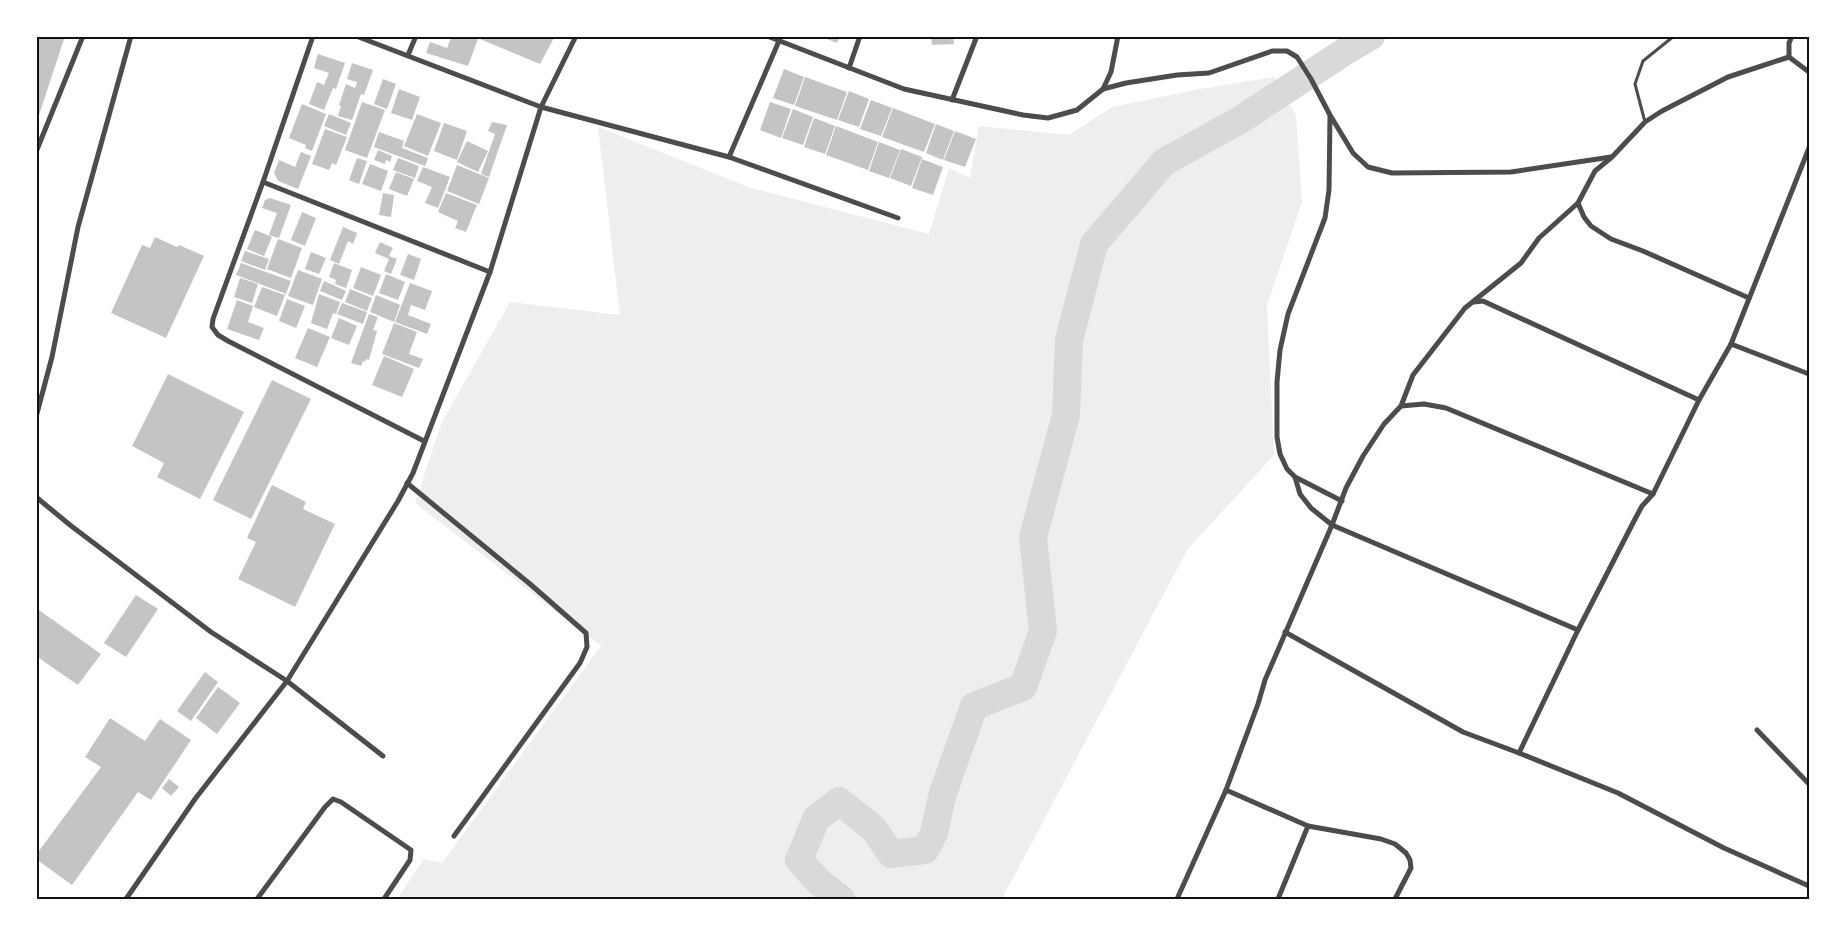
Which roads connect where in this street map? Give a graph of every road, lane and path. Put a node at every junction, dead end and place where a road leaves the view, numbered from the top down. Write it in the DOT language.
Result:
graph roads {
  1 [pos="83,36"];
  2 [pos="131,36"];
  3 [pos="314,36"];
  4 [pos="356,36"];
  5 [pos="416,36"];
  6 [pos="576,36"];
  7 [pos="767,36"];
  8 [pos="860,36"];
  9 [pos="977,36"];
  10 [pos="1118,36"];
  11 [pos="1674,36"];
  12 [pos="1792,36"];
  13 [pos="779,41"];
  14 [pos="408,55"];
  15 [pos="1789,57"];
  16 [pos="849,68"];
  17 [pos="1809,72"];
  18 [pos="1103,89"];
  19 [pos="952,100"];
  20 [pos="541,107"];
  21 [pos="1330,115"];
  22 [pos="1645,122"];
  23 [pos="1809,148"];
  24 [pos="36,152"];
  25 [pos="729,157"];
  26 [pos="1612,157"];
  27 [pos="263,182"];
  28 [pos="1578,203"];
  29 [pos="898,218"];
  30 [pos="490,272"];
  31 [pos="1749,298"];
  32 [pos="1474,302"];
  33 [pos="1731,344"];
  34 [pos="1809,374"];
  35 [pos="1699,400"];
  36 [pos="1401,406"];
  37 [pos="36,417"];
  38 [pos="424,441"];
  39 [pos="1295,477"];
  40 [pos="407,483"];
  41 [pos="1653,494"];
  42 [pos="36,497"];
  43 [pos="1342,501"];
  44 [pos="1332,525"];
  45 [pos="1578,630"];
  46 [pos="1285,632"];
  47 [pos="287,681"];
  48 [pos="1757,730"];
  49 [pos="1519,753"];
  50 [pos="383,756"];
  51 [pos="1809,784"];
  52 [pos="1226,790"];
  53 [pos="1308,826"];
  54 [pos="454,836"];
  55 [pos="1809,886"];
  56 [pos="126,899"];
  57 [pos="257,899"];
  58 [pos="384,899"];
  59 [pos="1177,899"];
  60 [pos="1278,899"];
  61 [pos="1395,899"];
  1 -- 24 [label="street"];
  2 -- 37 [label="street"];
  3 -- 27 [label="street"];
  4 -- 14 [label="street"];
  5 -- 14 [label="street"];
  6 -- 20 [label="street"];
  7 -- 13 [label="street"];
  8 -- 16 [label="street"];
  9 -- 19 [label="street"];
  10 -- 18 [label="street"];
  11 -- 22 [label="lane"];
  12 -- 15 [label="street"];
  13 -- 16 [label="street"];
  13 -- 25 [label="street"];
  14 -- 20 [label="street"];
  15 -- 17 [label="street"];
  15 -- 22 [label="street"];
  16 -- 19 [label="street"];
  18 -- 19 [label="street"];
  18 -- 21 [label="street"];
  20 -- 25 [label="street"];
  20 -- 30 [label="street"];
  21 -- 26 [label="street"];
  21 -- 39 [label="street"];
  22 -- 26 [label="street"];
  23 -- 31 [label="street"];
  25 -- 29 [label="street"];
  26 -- 28 [label="street"];
  27 -- 30 [label="street"];
  27 -- 38 [label="street"];
  28 -- 31 [label="street"];
  28 -- 32 [label="street"];
  30 -- 38 [label="street"];
  31 -- 33 [label="street"];
  32 -- 35 [label="street"];
  32 -- 36 [label="street"];
  33 -- 34 [label="street"];
  33 -- 35 [label="street"];
  35 -- 41 [label="street"];
  36 -- 41 [label="street"];
  36 -- 43 [label="street"];
  38 -- 40 [label="street"];
  39 -- 43 [label="street"];
  39 -- 44 [label="street"];
  40 -- 47 [label="street"];
  40 -- 54 [label="street"];
  41 -- 45 [label="street"];
  42 -- 47 [label="street"];
  43 -- 44 [label="street"];
  44 -- 45 [label="street"];
  44 -- 46 [label="street"];
  45 -- 49 [label="street"];
  46 -- 49 [label="street"];
  46 -- 52 [label="street"];
  47 -- 50 [label="street"];
  47 -- 56 [label="street"];
  48 -- 51 [label="street"];
  49 -- 55 [label="street"];
  52 -- 53 [label="street"];
  52 -- 59 [label="street"];
  53 -- 60 [label="street"];
  53 -- 61 [label="street"];
  57 -- 58 [label="street"];
}
